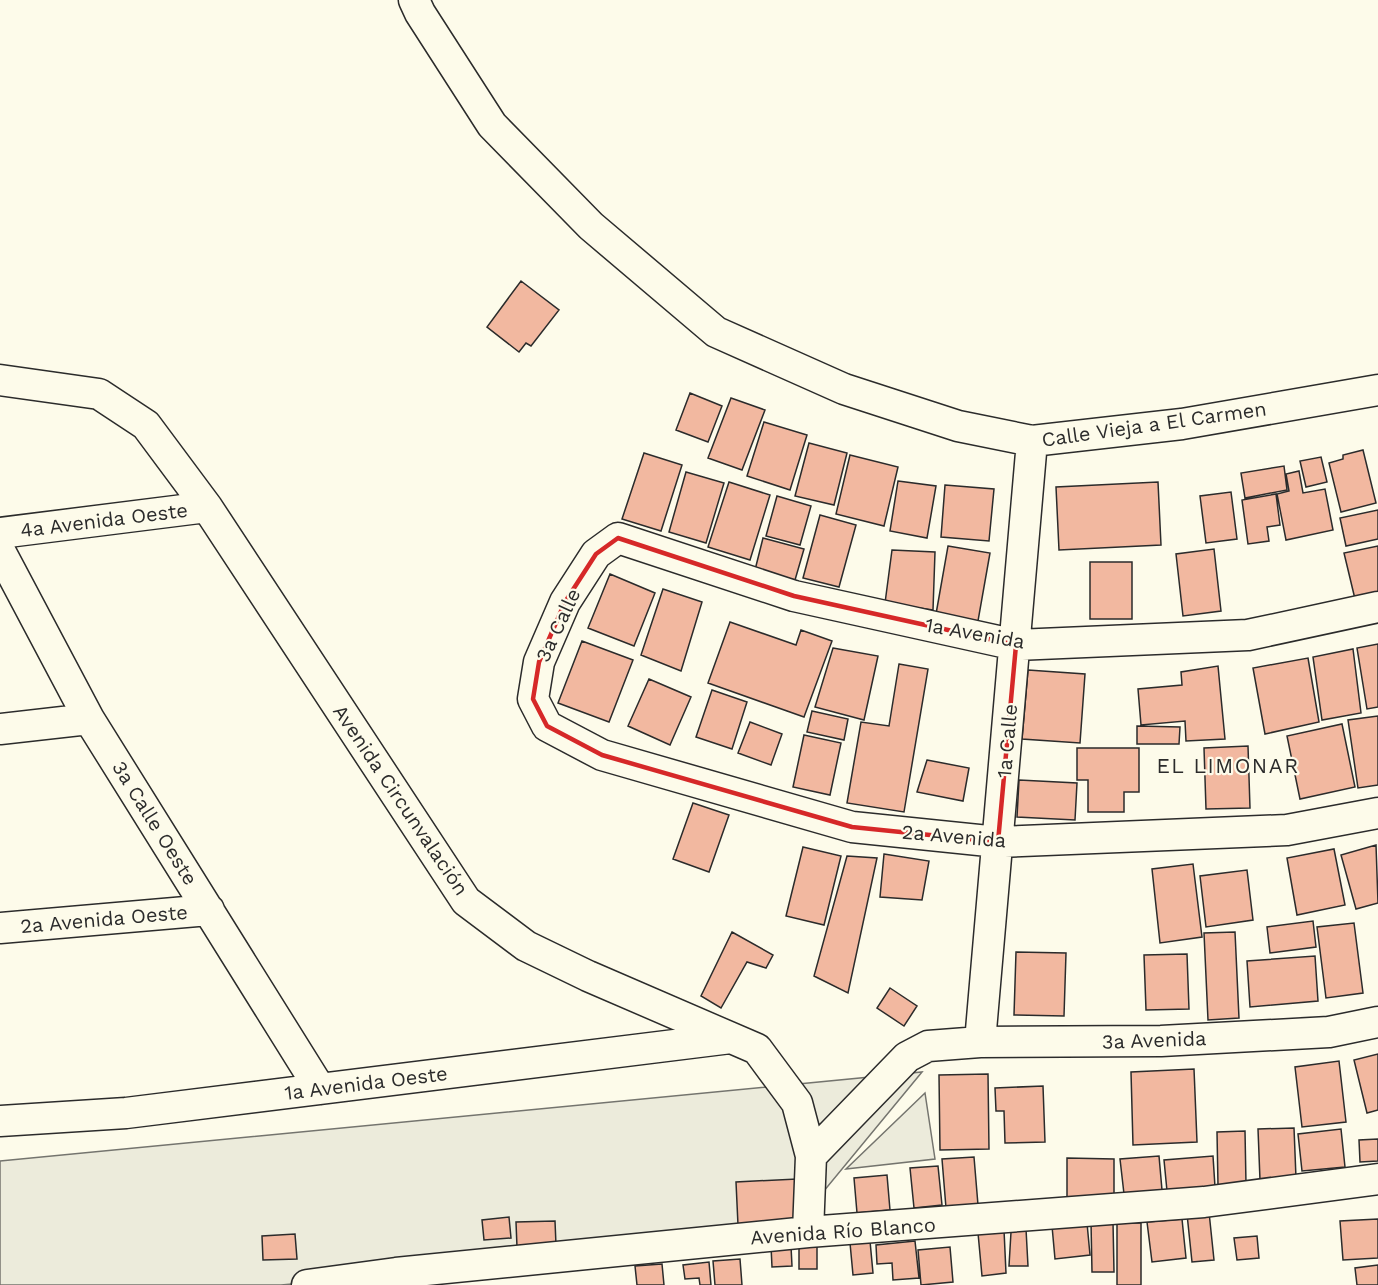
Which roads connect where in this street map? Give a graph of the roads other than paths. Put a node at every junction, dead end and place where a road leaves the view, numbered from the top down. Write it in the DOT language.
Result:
graph roads {
  1 [pos="414,0"];
  2 [pos="0,380"];
  3 [pos="1378,390"];
  4 [pos="1032,441"];
  5 [pos="207,507"];
  6 [pos="0,533"];
  7 [pos="618,538"];
  8 [pos="0,551"];
  9 [pos="1378,607"];
  10 [pos="1016,645"];
  11 [pos="89,719"];
  12 [pos="547,726"];
  13 [pos="0,729"];
  14 [pos="1378,813"];
  15 [pos="998,842"];
  16 [pos="209,910"];
  17 [pos="0,928"];
  18 [pos="1378,1022"];
  19 [pos="731,1038"];
  20 [pos="980,1042"];
  21 [pos="320,1089"];
  22 [pos="0,1121"];
  23 [pos="811,1156"];
  24 [pos="1378,1179"];
  25 [pos="808,1232"];
  26 [pos="307,1285"];
  1 -- 4 [label="street, Calle Vieja a El Carmen"];
  2 -- 5 [label="street, Avenida Circunvalación"];
  3 -- 4 [label="street, Calle Vieja a El Carmen"];
  4 -- 10 [label="street, 1a Calle"];
  5 -- 6 [label="street, 4a Avenida Oeste"];
  5 -- 19 [label="street, Avenida Circunvalación"];
  7 -- 10 [label="street, 1a Avenida"];
  7 -- 12 [label="street, 3a Calle"];
  8 -- 11 [label="street, 3a Calle Oeste"];
  9 -- 10 [label="street, 1a Avenida"];
  10 -- 15 [label="street, 1a Calle"];
  11 -- 13 [label="street"];
  11 -- 16 [label="street, 3a Calle Oeste"];
  12 -- 15 [label="street, 2a Avenida"];
  14 -- 15 [label="street, 2a Avenida"];
  15 -- 20 [label="street, 1a Calle"];
  16 -- 17 [label="street, 2a Avenida Oeste"];
  16 -- 21 [label="street, 3a Calle Oeste"];
  18 -- 20 [label="street, 3a Avenida"];
  19 -- 21 [label="street, 1a Avenida Oeste"];
  19 -- 23 [label="street, Avenida Circunvalación"];
  20 -- 23 [label="street, 3a Avenida"];
  21 -- 22 [label="street, 1a Avenida Oeste"];
  23 -- 25 [label="street, Avenida Circunvalación"];
  24 -- 25 [label="street, Avenida Río Blanco"];
  25 -- 26 [label="street, Avenida Río Blanco"];
}
